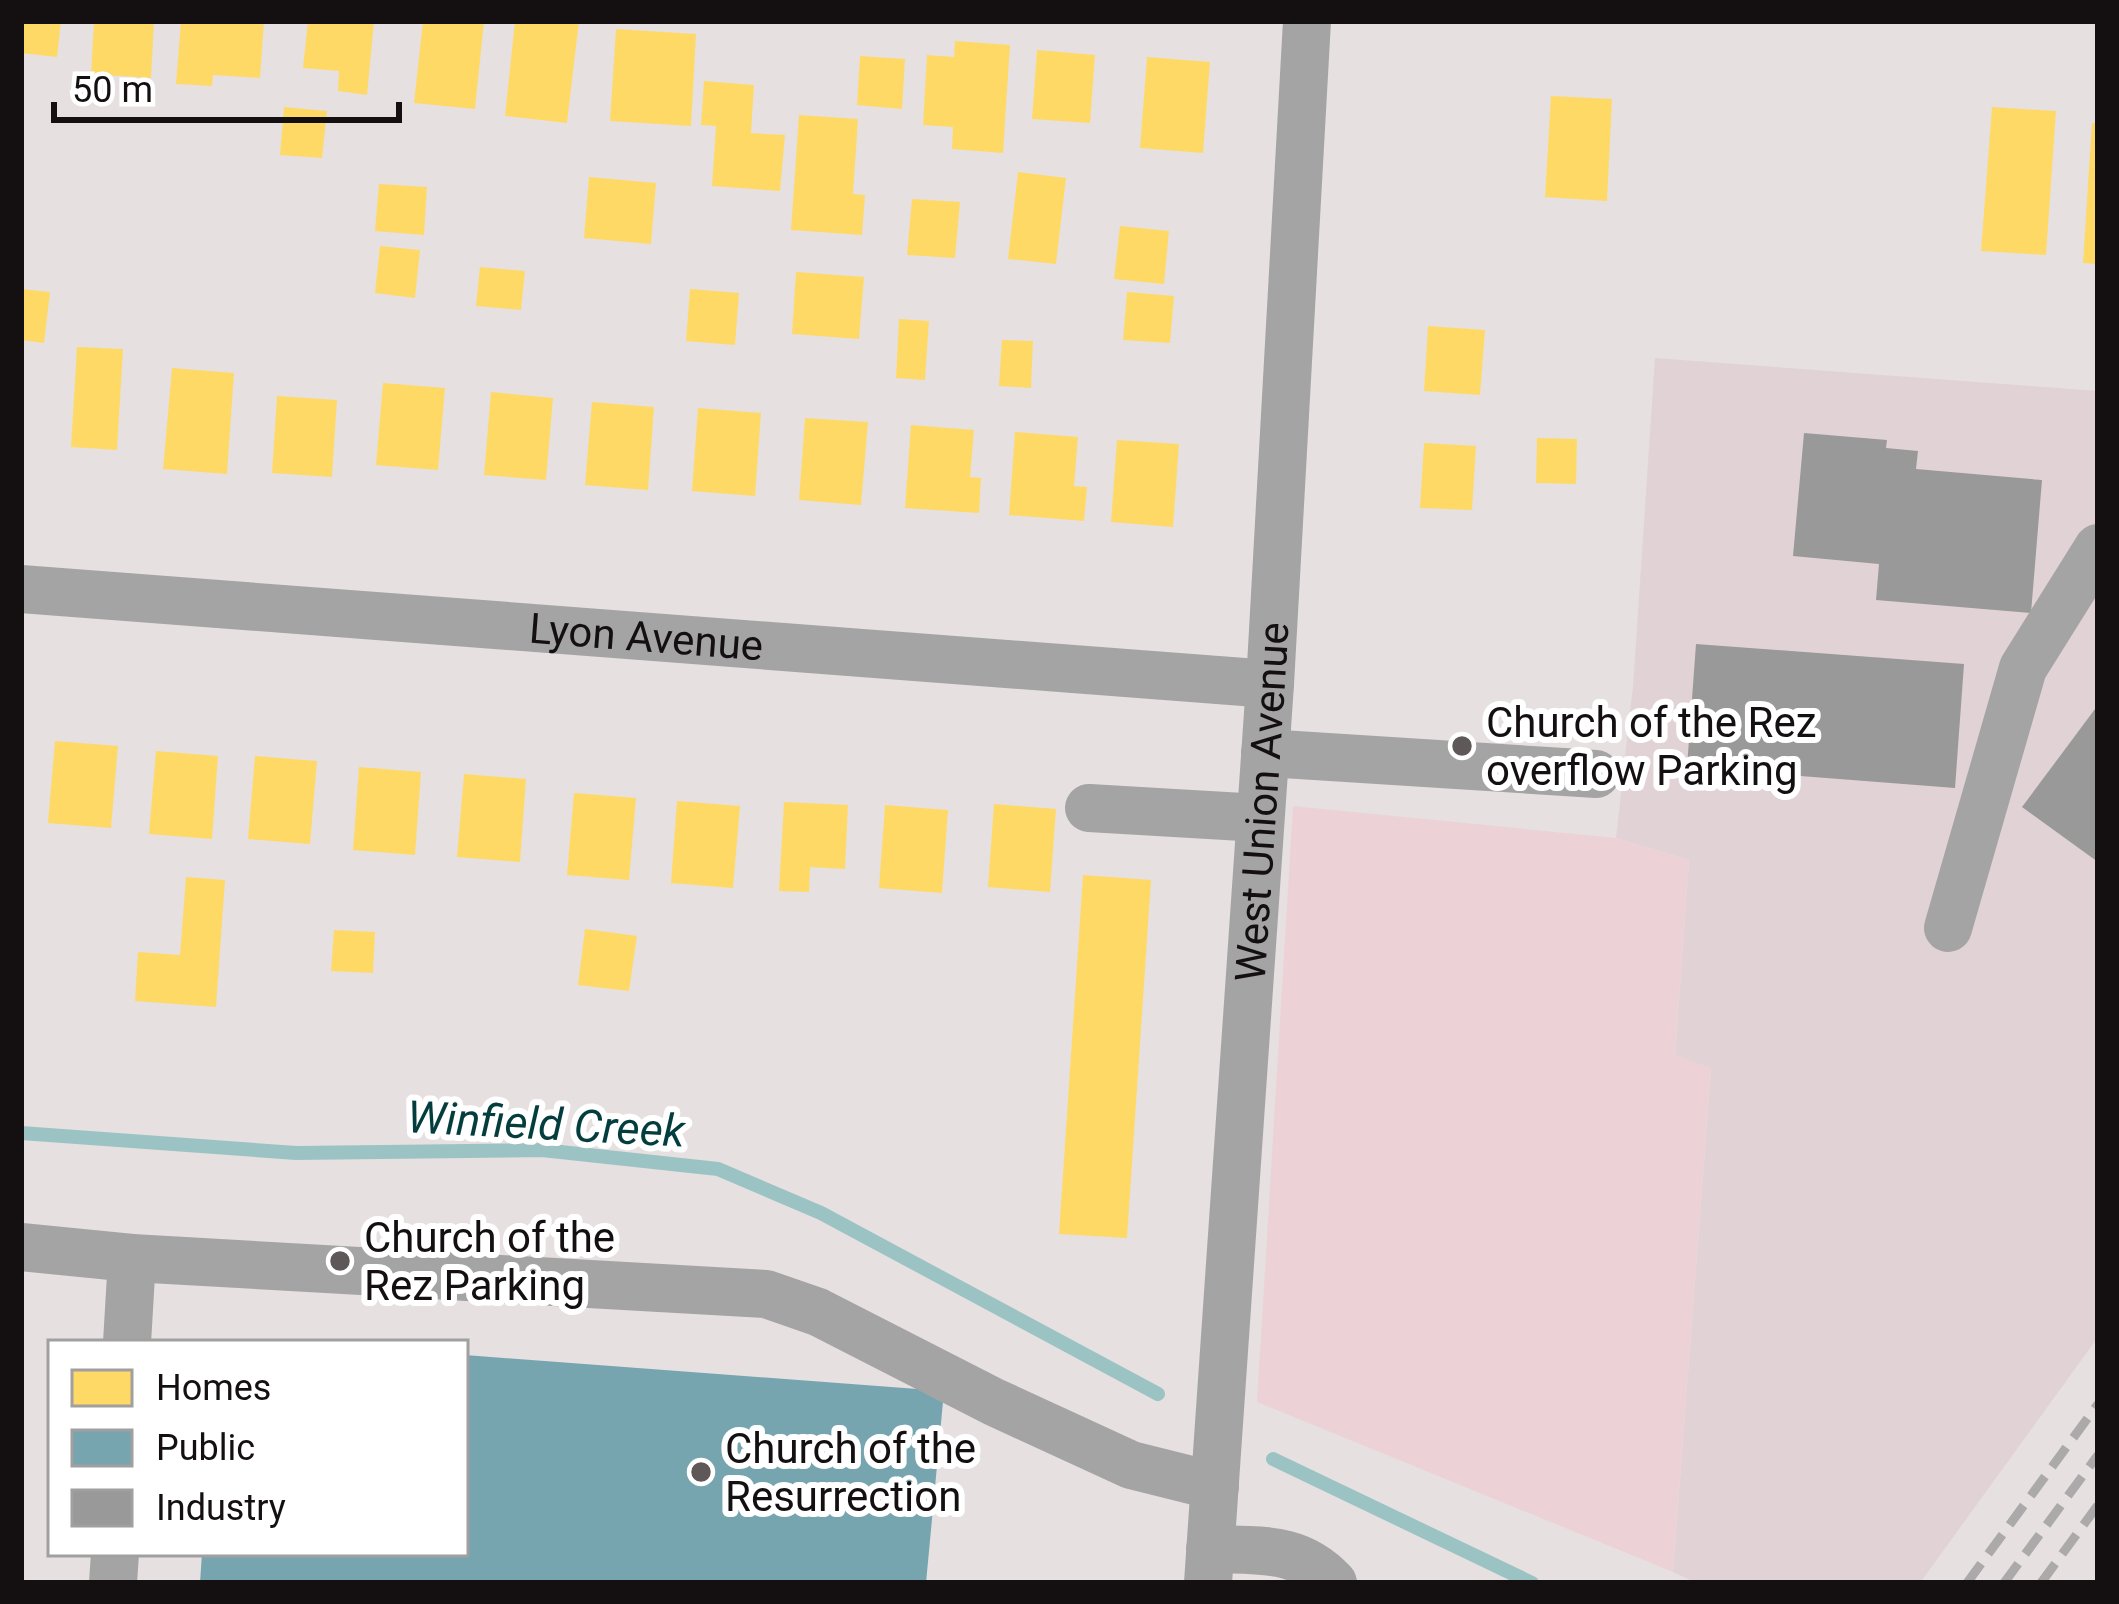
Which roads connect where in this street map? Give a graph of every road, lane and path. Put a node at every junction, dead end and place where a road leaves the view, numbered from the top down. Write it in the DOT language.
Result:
graph roads {
  1 [pos="1307,21"];
  2 [pos="2098,548"];
  3 [pos="21,589"];
  4 [pos="1270,684"];
  5 [pos="1265,753"];
  6 [pos="1597,774"];
  7 [pos="1090,808"];
  8 [pos="1261,818"];
  9 [pos="1948,928"];
  10 [pos="21,1247"];
  11 [pos="132,1258"];
  12 [pos="127,1340"];
  13 [pos="1215,1486"];
  14 [pos="1209,1566"];
  15 [pos="1333,1583"];
  1 -- 4 [label="street, West Union Avenue"];
  2 -- 9 [label="street"];
  3 -- 4 [label="street, Lyon Avenue"];
  4 -- 5 [label="street, West Union Avenue"];
  5 -- 6 [label="street"];
  5 -- 8 [label="street, West Union Avenue"];
  7 -- 8 [label="street"];
  8 -- 13 [label="street, West Union Avenue"];
  10 -- 11 [label="street"];
  11 -- 12 [label="street"];
  11 -- 13 [label="street"];
  13 -- 14 [label="street, West Union Avenue"];
  14 -- 15 [label="street"];
}
